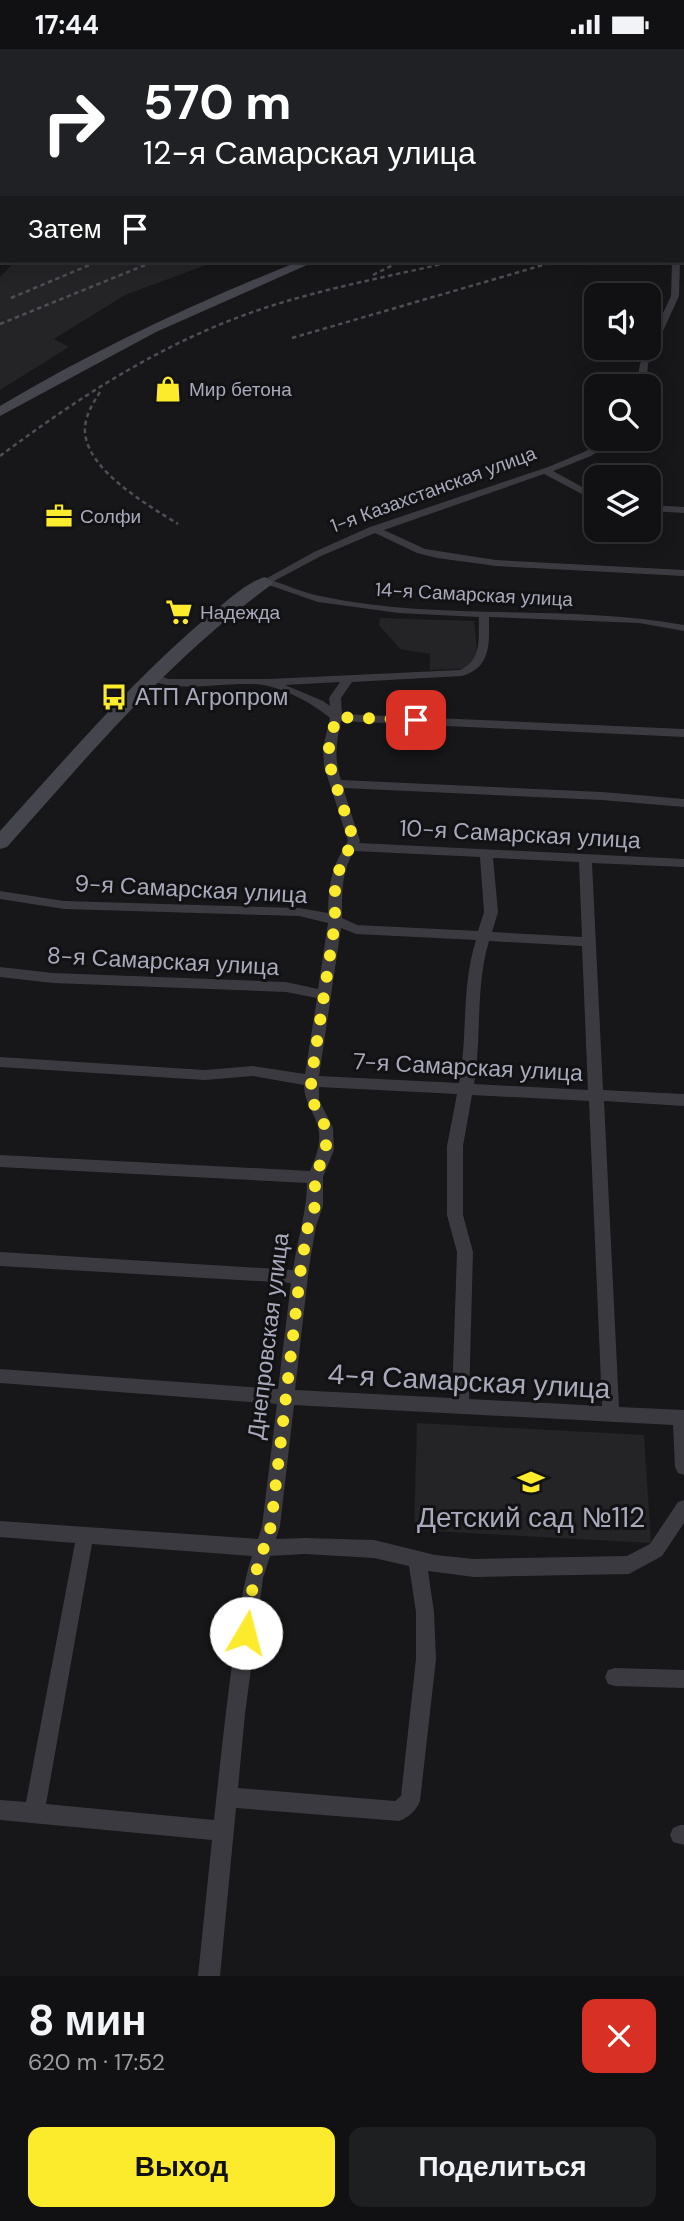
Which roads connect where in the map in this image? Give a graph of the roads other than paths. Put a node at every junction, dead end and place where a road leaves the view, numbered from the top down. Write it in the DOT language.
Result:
graph roads {
  1 [pos="305,263"];
  2 [pos="676,263"];
  3 [pos="643,374"];
  4 [pos="0,412"];
  5 [pos="593,451"];
  6 [pos="544,470"];
  7 [pos="584,492"];
  8 [pos="661,509"];
  9 [pos="684,510"];
  10 [pos="374,529"];
  11 [pos="684,573"];
  12 [pos="265,582"];
  13 [pos="484,613"];
  14 [pos="684,628"];
  15 [pos="152,677"];
  16 [pos="349,678"];
  17 [pos="269,682"];
  18 [pos="336,717"];
  19 [pos="684,733"];
  20 [pos="336,784"];
  21 [pos="684,803"];
  22 [pos="0,843"];
  23 [pos="353,847"];
  24 [pos="486,853"];
  25 [pos="585,860"];
  26 [pos="684,863"];
  27 [pos="0,895"];
  28 [pos="335,922"];
  29 [pos="485,937"];
  30 [pos="589,942"];
  31 [pos="0,972"];
  32 [pos="324,995"];
  33 [pos="0,1062"];
  34 [pos="311,1081"];
  35 [pos="465,1090"];
  36 [pos="596,1097"];
  37 [pos="684,1100"];
  38 [pos="0,1161"];
  39 [pos="315,1177"];
  40 [pos="0,1259"];
  41 [pos="300,1277"];
  42 [pos="0,1376"];
  43 [pos="287,1397"];
  44 [pos="460,1406"];
  45 [pos="611,1415"];
  46 [pos="683,1418"];
  47 [pos="684,1467"];
  48 [pos="684,1508"];
  49 [pos="0,1529"];
  50 [pos="85,1535"];
  51 [pos="264,1548"];
  52 [pos="417,1561"];
  53 [pos="615,1677"];
  54 [pos="684,1679"];
  55 [pos="225,1797"];
  56 [pos="0,1809"];
  57 [pos="34,1813"];
  58 [pos="222,1831"];
  59 [pos="209,1976"];
  1 -- 4 [label="street"];
  2 -- 3 [label="street"];
  5 -- 6 [label="street, 1-я Казахстанская улица"];
  6 -- 7 [label="street"];
  6 -- 10 [label="street, 1-я Казахстанская улица"];
  8 -- 9 [label="street"];
  10 -- 11 [label="street"];
  10 -- 12 [label="street, 1-я Казахстанская улица"];
  12 -- 13 [label="street, 14-я Самарская улица"];
  12 -- 15 [label="street, 1-я Казахстанская улица"];
  13 -- 14 [label="street, 14-я Самарская улица"];
  13 -- 16 [label="street"];
  15 -- 17 [label="street"];
  15 -- 22 [label="street, 1-я Казахстанская улица"];
  16 -- 17 [label="street"];
  16 -- 18 [label="street"];
  17 -- 18 [label="street"];
  18 -- 19 [label="street"];
  18 -- 20 [label="street"];
  20 -- 21 [label="street"];
  20 -- 23 [label="street"];
  23 -- 24 [label="street, 10-я Самарская улица"];
  23 -- 28 [label="street, Днепровская улица"];
  24 -- 25 [label="street, 10-я Самарская улица"];
  24 -- 29 [label="street"];
  25 -- 26 [label="street, 10-я Самарская улица"];
  25 -- 30 [label="street"];
  27 -- 28 [label="street, 9-я Самарская улица"];
  28 -- 29 [label="street, 9-я Самарская улица"];
  28 -- 32 [label="street, Днепровская улица"];
  29 -- 30 [label="street, 9-я Самарская улица"];
  29 -- 35 [label="street"];
  30 -- 36 [label="street"];
  31 -- 32 [label="street, 8-я Самарская улица"];
  32 -- 34 [label="street, Днепровская улица"];
  33 -- 34 [label="street, 7-я Самарская улица"];
  34 -- 35 [label="street, 7-я Самарская улица"];
  34 -- 39 [label="street, Днепровская улица"];
  35 -- 36 [label="street, 7-я Самарская улица"];
  35 -- 44 [label="street"];
  36 -- 37 [label="street, 7-я Самарская улица"];
  36 -- 45 [label="street"];
  38 -- 39 [label="street"];
  39 -- 41 [label="street, Днепровская улица"];
  40 -- 41 [label="street"];
  41 -- 43 [label="street, Днепровская улица"];
  42 -- 43 [label="street, 4-я Самарская улица"];
  43 -- 44 [label="street, 4-я Самарская улица"];
  43 -- 51 [label="street, Днепровская улица"];
  44 -- 45 [label="street, 4-я Самарская улица"];
  45 -- 46 [label="street, 4-я Самарская улица"];
  46 -- 47 [label="street"];
  48 -- 52 [label="street"];
  49 -- 50 [label="street"];
  50 -- 51 [label="street"];
  50 -- 57 [label="street"];
  51 -- 52 [label="street"];
  51 -- 55 [label="street, Днепровская улица"];
  52 -- 55 [label="street"];
  53 -- 54 [label="street"];
  55 -- 58 [label="street, Днепровская улица"];
  56 -- 57 [label="street"];
  57 -- 58 [label="street"];
  58 -- 59 [label="street, Днепровская улица"];
}
